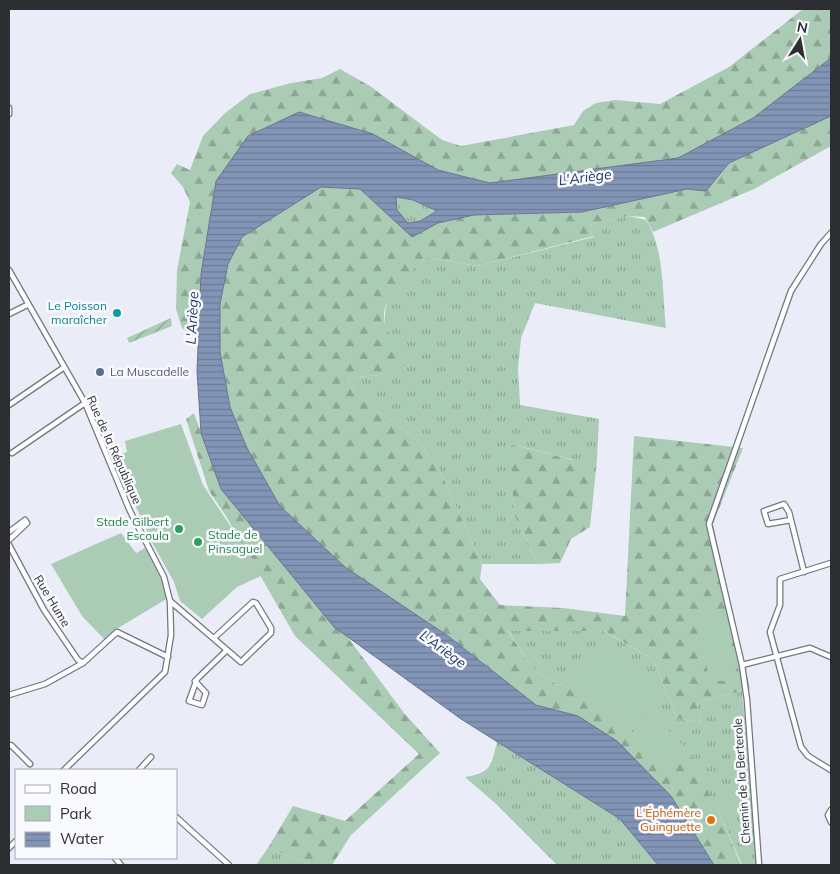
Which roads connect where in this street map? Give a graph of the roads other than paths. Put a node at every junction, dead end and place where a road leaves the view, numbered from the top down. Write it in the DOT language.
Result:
graph roads {
  1 [pos="9,108"];
  2 [pos="9,114"];
  3 [pos="831,233"];
  4 [pos="9,270"];
  5 [pos="27,304"];
  6 [pos="9,314"];
  7 [pos="63,368"];
  8 [pos="84,403"];
  9 [pos="9,405"];
  10 [pos="12,453"];
  11 [pos="791,520"];
  12 [pos="9,532"];
  13 [pos="9,540"];
  14 [pos="9,545"];
  15 [pos="831,564"];
  16 [pos="804,572"];
  17 [pos="170,601"];
  18 [pos="185,613"];
  19 [pos="172,617"];
  20 [pos="214,638"];
  21 [pos="227,650"];
  22 [pos="777,657"];
  23 [pos="831,657"];
  24 [pos="168,658"];
  25 [pos="83,663"];
  26 [pos="742,665"];
  27 [pos="195,681"];
  28 [pos="9,696"];
  29 [pos="9,746"];
  30 [pos="151,757"];
  31 [pos="30,764"];
  32 [pos="65,769"];
  33 [pos="140,769"];
  34 [pos="831,770"];
  35 [pos="831,810"];
  36 [pos="178,819"];
  37 [pos="831,822"];
  38 [pos="228,865"];
  39 [pos="759,865"];
  1 -- 2 [label="street"];
  3 -- 26 [label="street, Chemin de la Berterole"];
  4 -- 5 [label="street, Rue de la République"];
  5 -- 6 [label="street"];
  5 -- 7 [label="street, Rue de la République"];
  7 -- 8 [label="street, Rue de la République"];
  7 -- 9 [label="street"];
  8 -- 10 [label="street"];
  8 -- 17 [label="street, Rue de la République"];
  11 -- 11 [label="street"];
  11 -- 16 [label="street"];
  12 -- 13 [label="street"];
  14 -- 25 [label="street, Rue Hume"];
  15 -- 16 [label="street"];
  16 -- 22 [label="street"];
  17 -- 18 [label="street"];
  17 -- 19 [label="street, Rue de la République"];
  18 -- 19 [label="street"];
  18 -- 20 [label="street"];
  19 -- 24 [label="street, Rue de la République"];
  20 -- 21 [label="street"];
  20 -- 21 [label="street"];
  21 -- 27 [label="street"];
  22 -- 23 [label="street"];
  22 -- 26 [label="street"];
  22 -- 34 [label="street"];
  24 -- 25 [label="street"];
  24 -- 32 [label="street, Rue de la République"];
  25 -- 28 [label="street"];
  26 -- 39 [label="street, Chemin de la Berterole"];
  27 -- 27 [label="street"];
  29 -- 31 [label="street"];
  30 -- 33 [label="street"];
  35 -- 37 [label="street"];
  36 -- 38 [label="street"];
}
